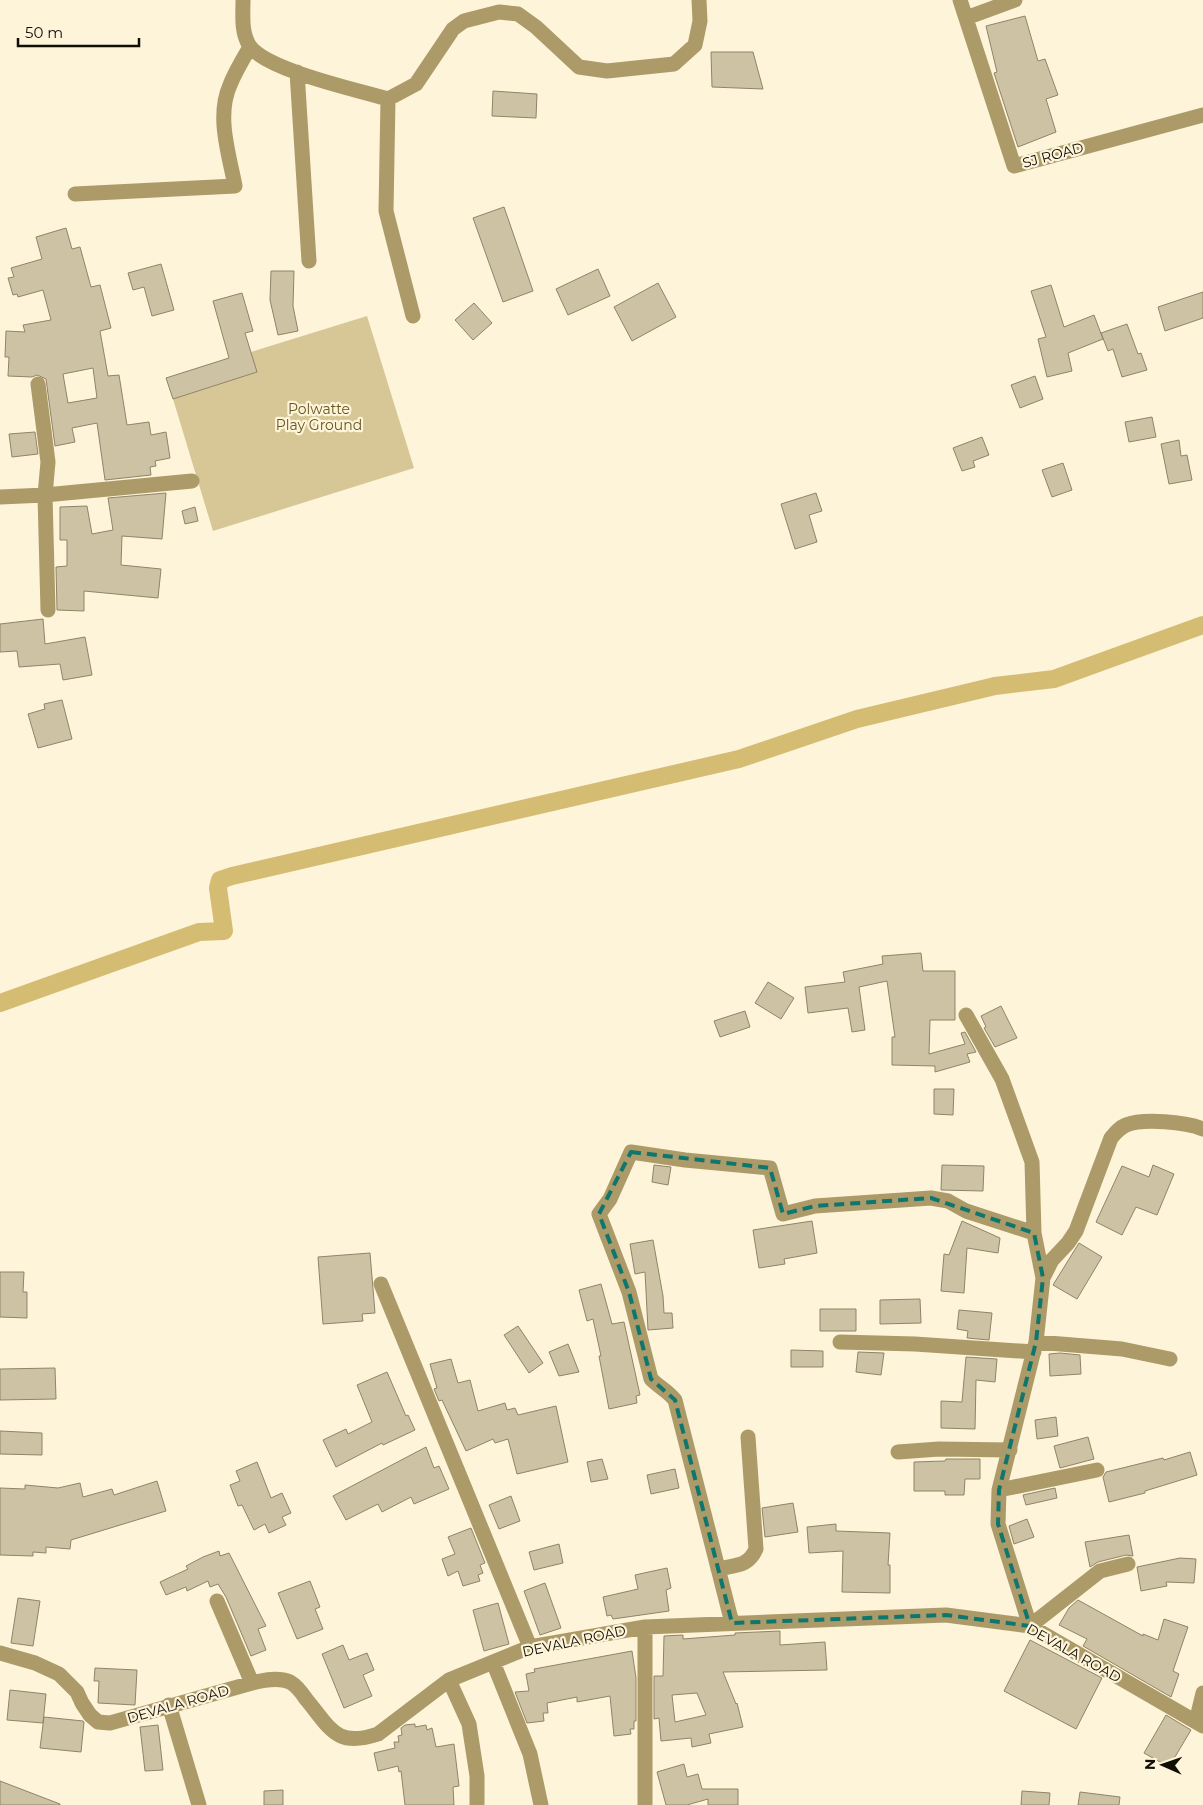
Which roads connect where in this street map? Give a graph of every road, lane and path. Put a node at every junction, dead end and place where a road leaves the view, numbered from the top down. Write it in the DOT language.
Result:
graph roads {
  1 [pos="244,0"];
  2 [pos="699,0"];
  3 [pos="960,0"];
  4 [pos="1016,0"];
  5 [pos="966,18"];
  6 [pos="250,47"];
  7 [pos="297,72"];
  8 [pos="388,99"];
  9 [pos="1203,115"];
  10 [pos="75,194"];
  11 [pos="309,261"];
  12 [pos="414,316"];
  13 [pos="38,384"];
  14 [pos="192,481"];
  15 [pos="45,495"];
  16 [pos="0,497"];
  17 [pos="48,610"];
  18 [pos="966,1015"];
  19 [pos="1203,1129"];
  20 [pos="1034,1233"];
  21 [pos="1043,1278"];
  22 [pos="381,1284"];
  23 [pos="840,1342"];
  24 [pos="1035,1347"];
  25 [pos="1170,1359"];
  26 [pos="748,1437"];
  27 [pos="1010,1450"];
  28 [pos="898,1452"];
  29 [pos="1096,1470"];
  30 [pos="999,1490"];
  31 [pos="1128,1564"];
  32 [pos="718,1569"];
  33 [pos="217,1601"];
  34 [pos="732,1623"];
  35 [pos="645,1626"];
  36 [pos="1030,1626"];
  37 [pos="530,1647"];
  38 [pos="0,1653"];
  39 [pos="493,1662"];
  40 [pos="449,1680"];
  41 [pos="252,1683"];
  42 [pos="1203,1694"];
  43 [pos="169,1705"];
  44 [pos="1199,1724"];
  45 [pos="199,1805"];
  46 [pos="477,1805"];
  47 [pos="541,1805"];
  48 [pos="645,1805"];
  1 -- 6 [label="street"];
  2 -- 8 [label="street"];
  3 -- 5 [label="street, SJ ROAD"];
  4 -- 5 [label="street"];
  5 -- 9 [label="street, SJ ROAD"];
  6 -- 7 [label="street"];
  6 -- 10 [label="street"];
  7 -- 8 [label="street"];
  7 -- 11 [label="street"];
  8 -- 12 [label="street"];
  13 -- 15 [label="street"];
  14 -- 15 [label="street"];
  15 -- 16 [label="street"];
  15 -- 17 [label="street"];
  18 -- 20 [label="street"];
  19 -- 21 [label="street"];
  20 -- 21 [label="street"];
  20 -- 32 [label="street"];
  21 -- 24 [label="street"];
  22 -- 37 [label="street"];
  23 -- 24 [label="street"];
  24 -- 25 [label="street"];
  24 -- 27 [label="street"];
  26 -- 32 [label="street"];
  27 -- 28 [label="street"];
  27 -- 30 [label="street"];
  29 -- 30 [label="street"];
  30 -- 36 [label="street"];
  31 -- 36 [label="street"];
  32 -- 34 [label="street"];
  33 -- 41 [label="street"];
  34 -- 35 [label="street, DEVALA ROAD"];
  34 -- 36 [label="street, DEVALA ROAD"];
  35 -- 37 [label="street, DEVALA ROAD"];
  35 -- 48 [label="street"];
  36 -- 44 [label="street, DEVALA ROAD"];
  37 -- 39 [label="street, DEVALA ROAD"];
  38 -- 43 [label="street, DEVALA ROAD"];
  39 -- 40 [label="street, DEVALA ROAD"];
  39 -- 47 [label="street"];
  40 -- 41 [label="street, DEVALA ROAD"];
  40 -- 46 [label="street"];
  41 -- 43 [label="street, DEVALA ROAD"];
  42 -- 44 [label="street"];
  43 -- 45 [label="street"];
}
